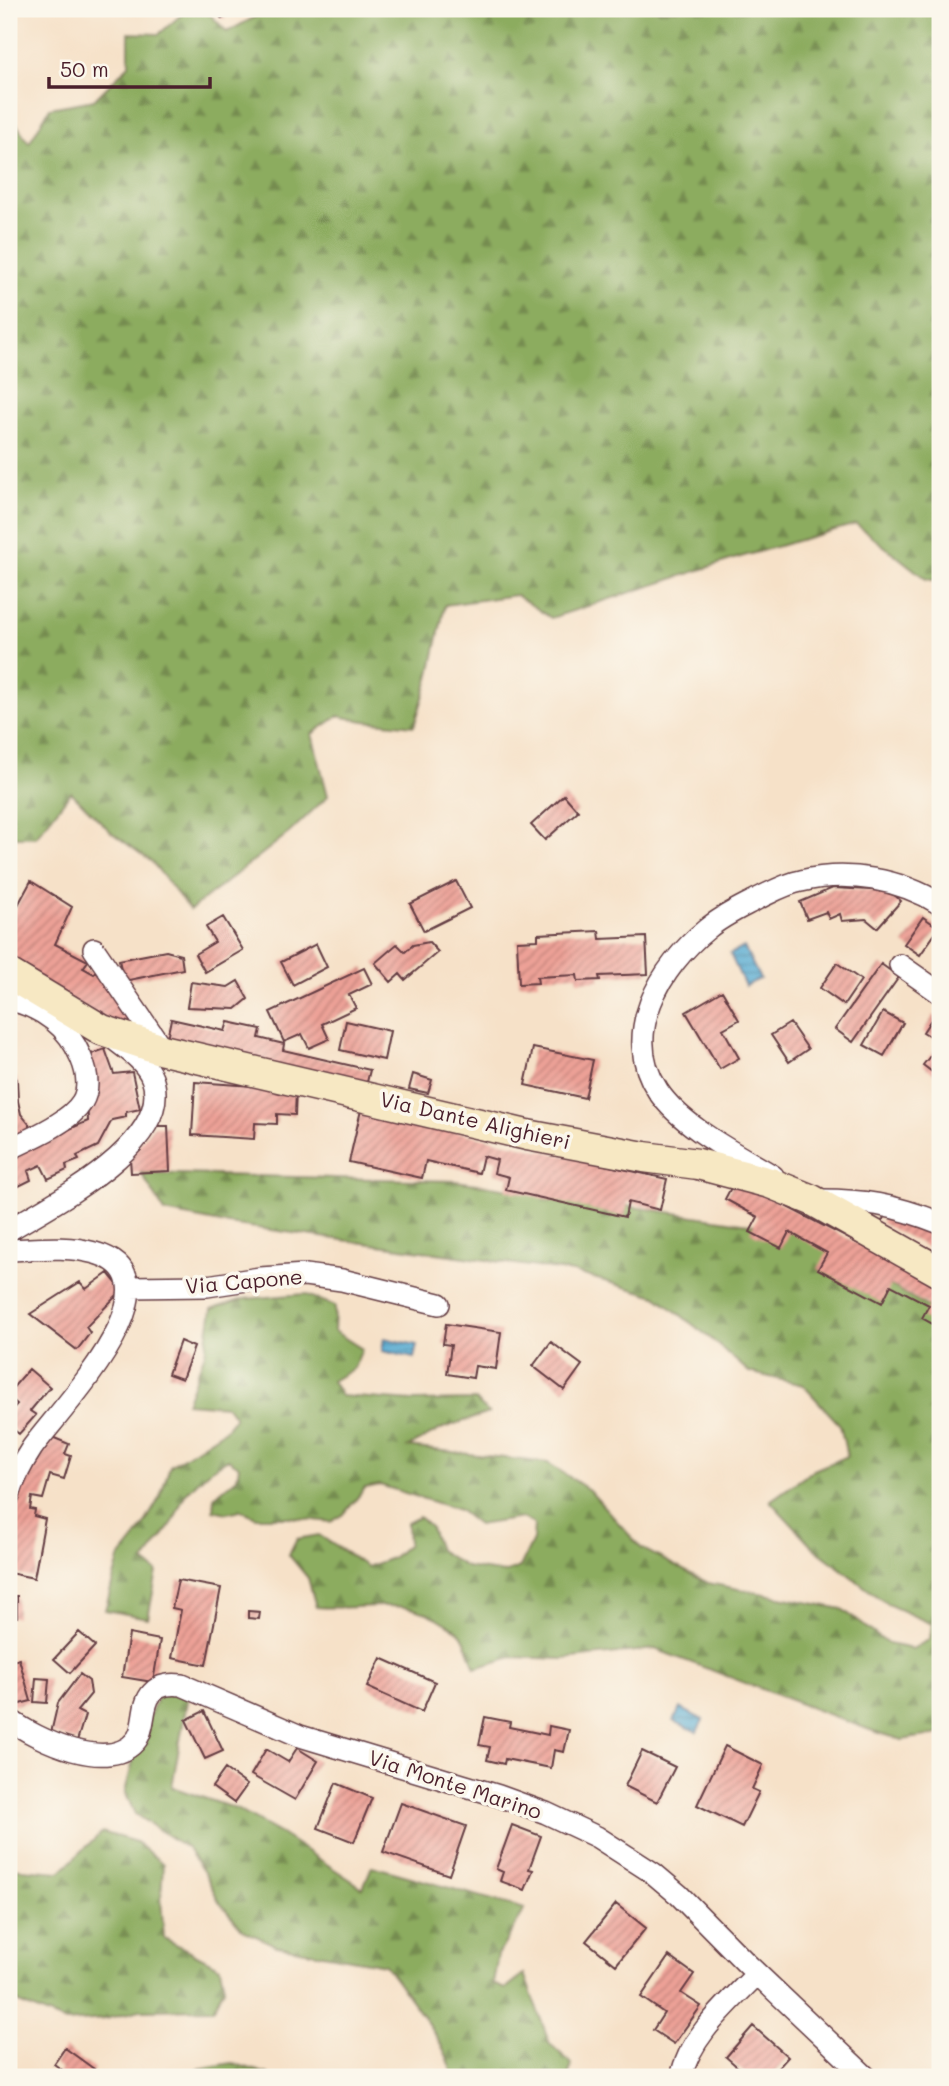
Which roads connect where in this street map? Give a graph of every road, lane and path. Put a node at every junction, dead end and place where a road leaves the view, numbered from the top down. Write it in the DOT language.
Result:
graph roads {
  1 [pos="940,904"];
  2 [pos="94,949"];
  3 [pos="900,965"];
  4 [pos="9,974"];
  5 [pos="940,993"];
  6 [pos="28,1001"];
  7 [pos="102,1030"];
  8 [pos="163,1050"];
  9 [pos="9,1149"];
  10 [pos="812,1200"];
  11 [pos="940,1223"];
  12 [pos="9,1230"];
  13 [pos="9,1250"];
  14 [pos="940,1272"];
  15 [pos="130,1287"];
  16 [pos="439,1304"];
  17 [pos="9,1496"];
  18 [pos="9,1718"];
  19 [pos="757,1974"];
  20 [pos="681,2077"];
  21 [pos="866,2077"];
  1 -- 10 [label="street"];
  2 -- 8 [label="street"];
  3 -- 5 [label="street"];
  4 -- 6 [label="main road, Via Dante Alighieri"];
  6 -- 7 [label="main road, Via Dante Alighieri"];
  6 -- 9 [label="street"];
  7 -- 8 [label="main road, Via Dante Alighieri"];
  7 -- 12 [label="street"];
  8 -- 10 [label="main road, Via Dante Alighieri"];
  10 -- 11 [label="street"];
  10 -- 14 [label="main road, Via Dante Alighieri"];
  13 -- 15 [label="street"];
  15 -- 16 [label="street, Via Capone"];
  15 -- 17 [label="street"];
  18 -- 19 [label="street, Via Monte Marino"];
  19 -- 20 [label="street"];
  19 -- 21 [label="street, Via Monte Marino"];
}
